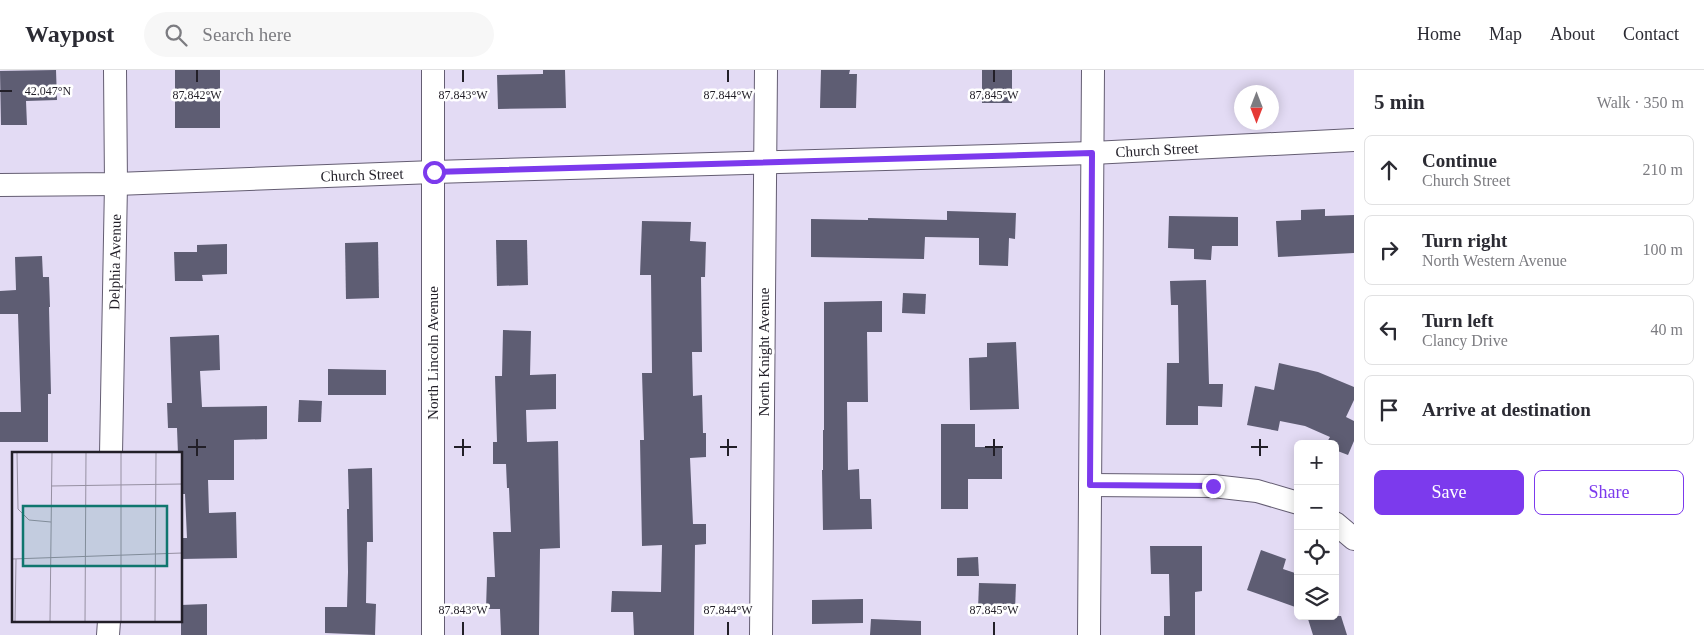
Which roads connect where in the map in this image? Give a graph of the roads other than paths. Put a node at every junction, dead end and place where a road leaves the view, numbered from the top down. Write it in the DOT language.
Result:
graph roads {
  1 [pos="115,70"];
  2 [pos="433,70"];
  3 [pos="766,70"];
  4 [pos="1093,70"];
  5 [pos="1354,140"];
  6 [pos="1092,153"];
  7 [pos="766,163"];
  8 [pos="434,172"];
  9 [pos="116,184"];
  10 [pos="0,185"];
  11 [pos="112,452"];
  12 [pos="1090,485"];
  13 [pos="1294,502"];
  14 [pos="1339,526"];
  15 [pos="1354,539"];
  16 [pos="108,622"];
  17 [pos="108,635"];
  18 [pos="433,635"];
  19 [pos="762,635"];
  20 [pos="1089,635"];
  1 -- 9 [label="street, Delphia Avenue"];
  2 -- 8 [label="street, North Lincoln Avenue"];
  3 -- 7 [label="street, North Knight Avenue"];
  4 -- 6 [label="street"];
  5 -- 6 [label="street, Church Street"];
  6 -- 7 [label="street, Church Street"];
  6 -- 12 [label="street"];
  7 -- 8 [label="street, Church Street"];
  7 -- 19 [label="street, North Knight Avenue"];
  8 -- 9 [label="street, Church Street"];
  8 -- 18 [label="street, North Lincoln Avenue"];
  9 -- 10 [label="street, Church Street"];
  9 -- 11 [label="street, Delphia Avenue"];
  12 -- 13 [label="street"];
  12 -- 20 [label="street"];
  14 -- 15 [label="street"];
  16 -- 17 [label="street"];
}
